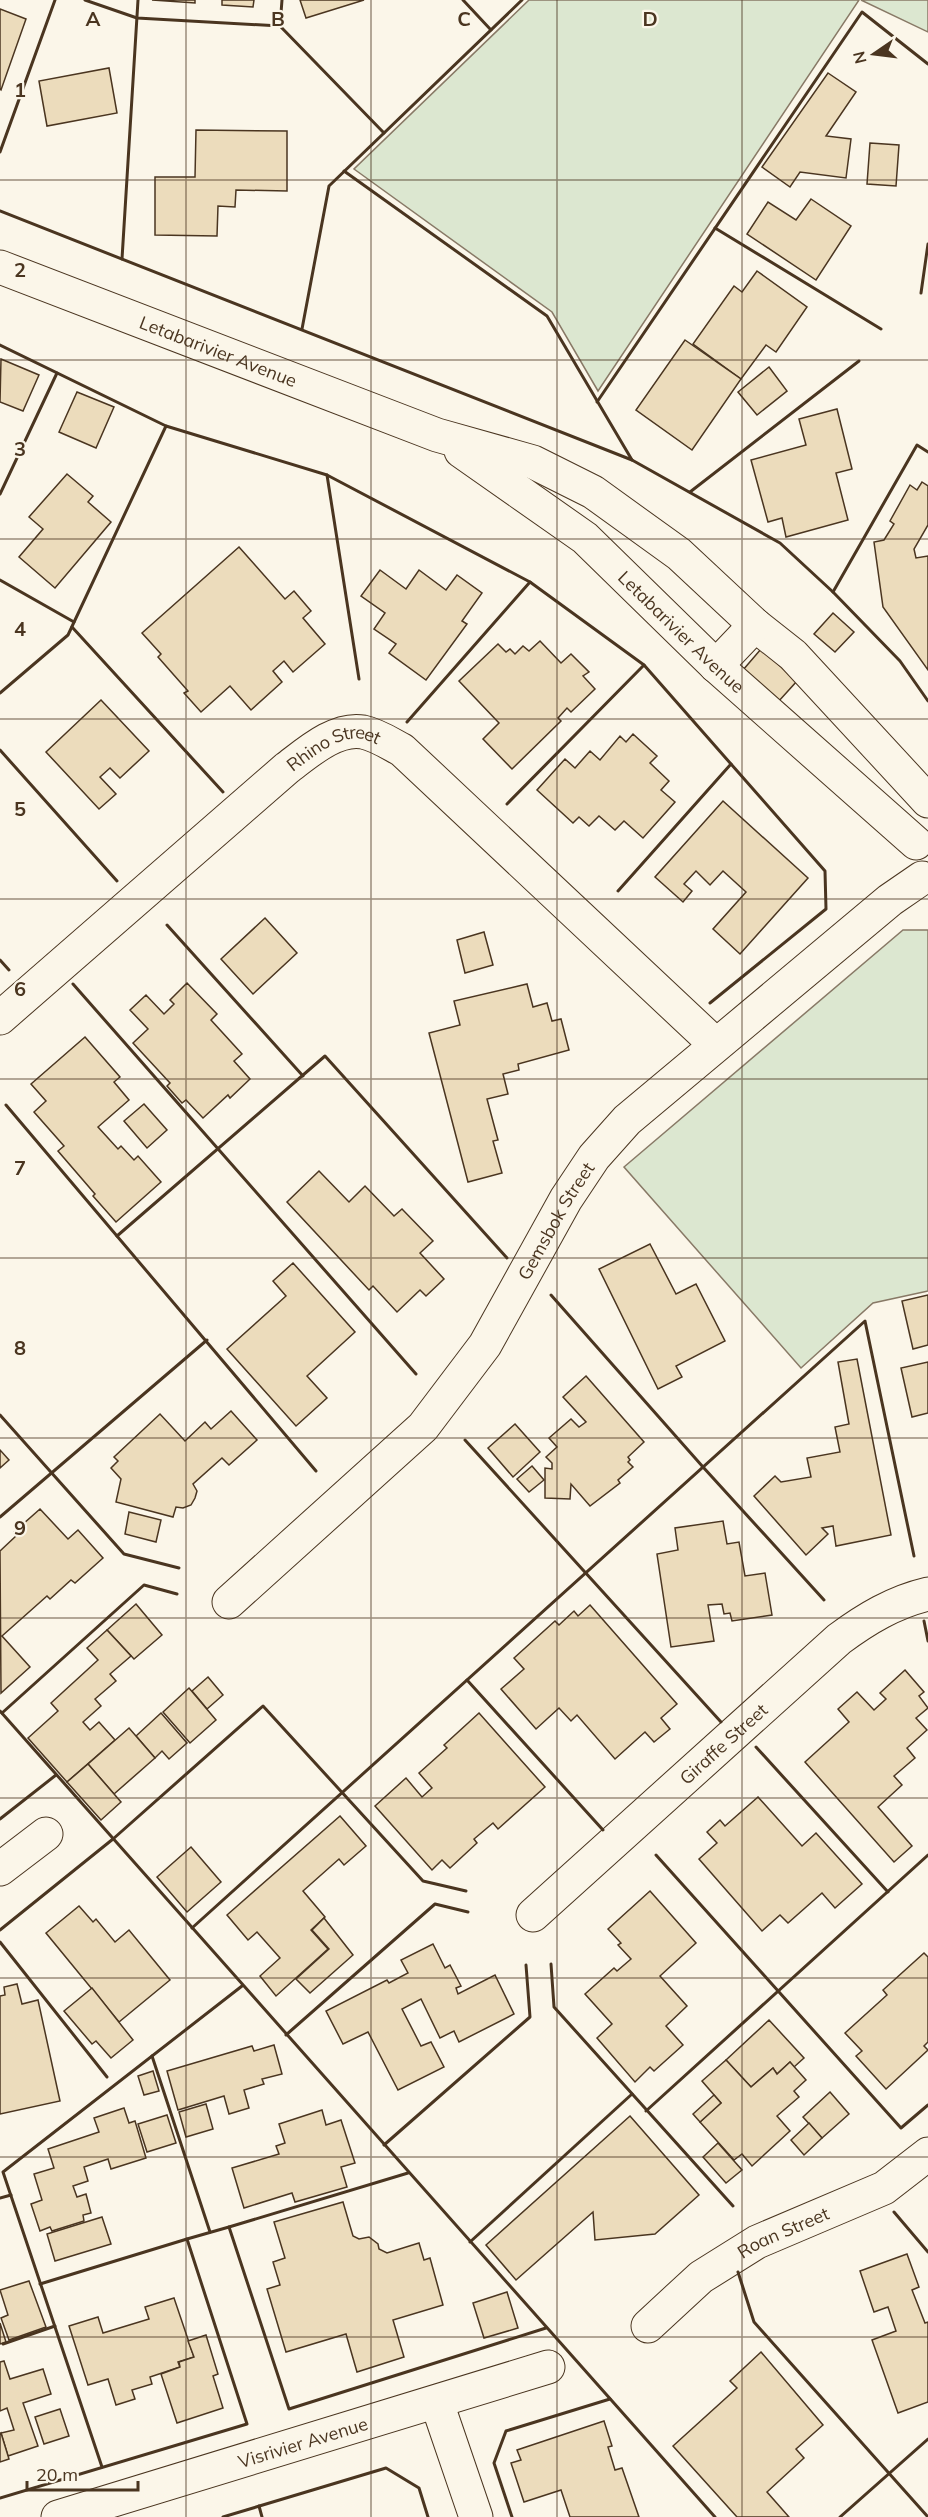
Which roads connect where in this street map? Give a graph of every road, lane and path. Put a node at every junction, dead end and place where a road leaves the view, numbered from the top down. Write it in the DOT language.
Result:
graph roads {
  1 [pos="0,267"];
  2 [pos="437,435"];
  3 [pos="755,625"];
  4 [pos="716,666"];
  5 [pos="928,801"];
  6 [pos="922,835"];
  7 [pos="925,881"];
  8 [pos="0,1018"];
  9 [pos="716,1044"];
  10 [pos="928,1594"];
  11 [pos="229,1602"];
  12 [pos="46,1834"];
  13 [pos="0,1869"];
  14 [pos="533,1915"];
  15 [pos="928,2154"];
  16 [pos="648,2326"];
  17 [pos="548,2367"];
  18 [pos="437,2403"];
  19 [pos="58,2517"];
  20 [pos="476,2517"];
  1 -- 2 [label="street, Letabarivier Avenue"];
  2 -- 3 [label="street, Letabarivier Avenue"];
  2 -- 4 [label="street, Letabarivier Avenue"];
  3 -- 4 [label="street"];
  3 -- 5 [label="street, Letabarivier Avenue"];
  4 -- 6 [label="street, Letabarivier Avenue"];
  6 -- 7 [label="street"];
  7 -- 9 [label="street, Gemsbok Street"];
  8 -- 9 [label="street, Rhino Street"];
  9 -- 11 [label="street, Gemsbok Street"];
  10 -- 14 [label="street, Giraffe Street"];
  12 -- 13 [label="street"];
  15 -- 16 [label="street, Roan Street"];
  17 -- 18 [label="street, Visrivier Avenue"];
  18 -- 19 [label="street, Visrivier Avenue"];
  18 -- 20 [label="street"];
}
